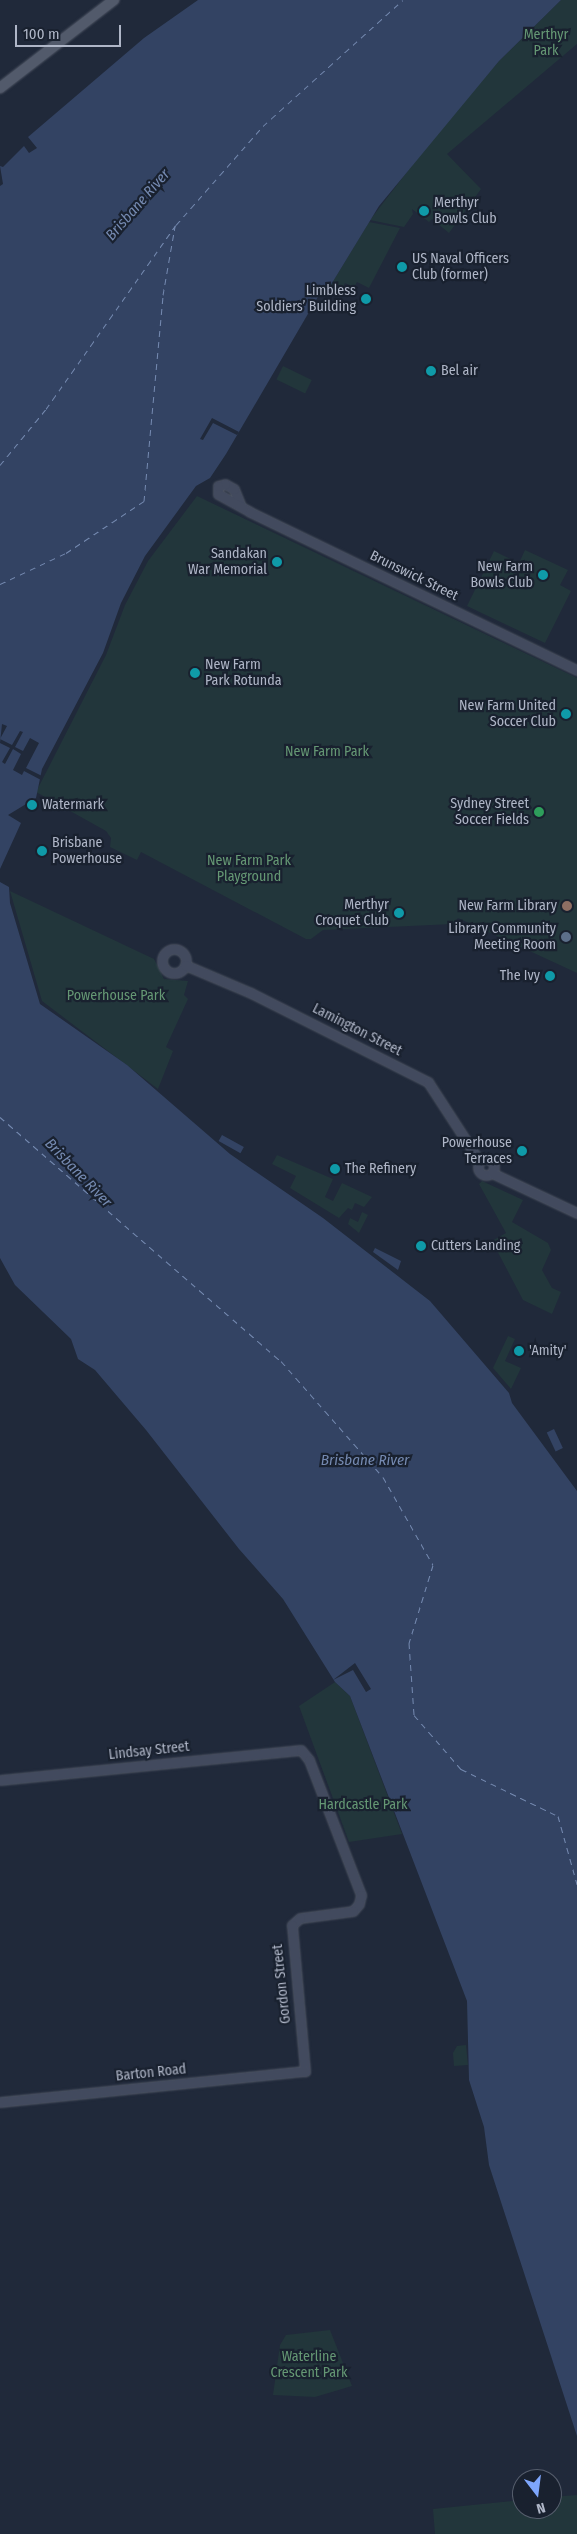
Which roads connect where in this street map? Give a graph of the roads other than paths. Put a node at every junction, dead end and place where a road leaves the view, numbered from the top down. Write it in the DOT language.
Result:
graph roads {
  1 [pos="114,0"];
  2 [pos="0,88"];
  3 [pos="240,504"];
  4 [pos="577,670"];
  5 [pos="186,965"];
  6 [pos="577,1213"];
  7 [pos="301,1750"];
  8 [pos="0,1780"];
  9 [pos="305,2071"];
  10 [pos="0,2102"];
  1 -- 2 [label="main road"];
  3 -- 4 [label="street, Brunswick Street"];
  5 -- 6 [label="street, Lamington Street"];
  7 -- 8 [label="street, Lindsay Street"];
  7 -- 9 [label="street, Gordon Street"];
  9 -- 10 [label="street, Barton Road"];
}
